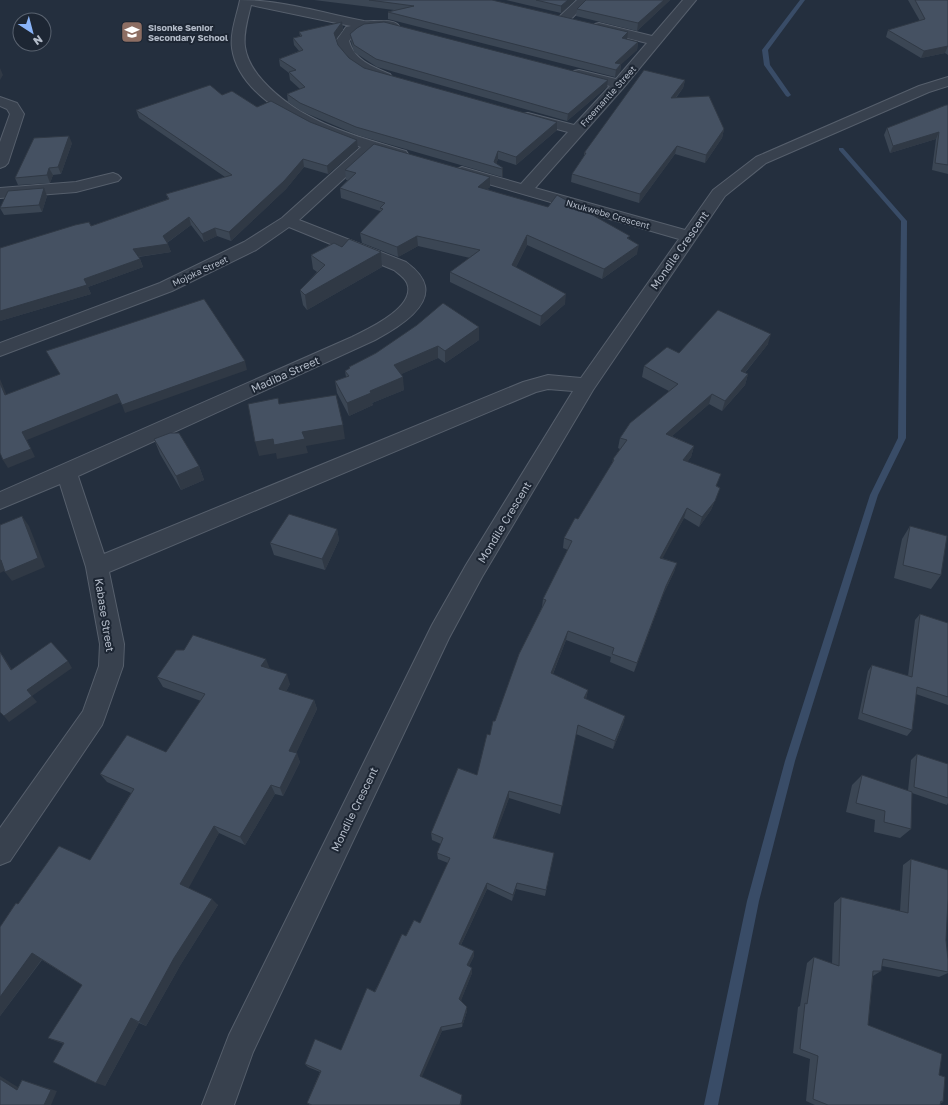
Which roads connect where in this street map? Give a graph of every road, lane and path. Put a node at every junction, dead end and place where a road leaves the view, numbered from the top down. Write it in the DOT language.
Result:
graph roads {
  1 [pos="247,0"];
  2 [pos="584,0"];
  3 [pos="690,0"];
  4 [pos="550,16"];
  5 [pos="564,19"];
  6 [pos="366,25"];
  7 [pos="403,29"];
  8 [pos="656,41"];
  9 [pos="563,70"];
  10 [pos="396,79"];
  11 [pos="948,81"];
  12 [pos="619,84"];
  13 [pos="0,101"];
  14 [pos="514,113"];
  15 [pos="577,130"];
  16 [pos="372,145"];
  17 [pos="417,158"];
  18 [pos="0,163"];
  19 [pos="448,168"];
  20 [pos="114,178"];
  21 [pos="524,190"];
  22 [pos="0,193"];
  23 [pos="288,221"];
  24 [pos="688,236"];
  25 [pos="0,350"];
  26 [pos="586,386"];
  27 [pos="68,472"];
  28 [pos="0,501"];
  29 [pos="97,567"];
  30 [pos="0,851"];
  31 [pos="218,1105"];
  1 -- 6 [label="street"];
  1 -- 16 [label="street"];
  2 -- 5 [label="street"];
  3 -- 8 [label="street, Freemantle Street"];
  4 -- 5 [label="street"];
  5 -- 8 [label="street"];
  6 -- 7 [label="street"];
  6 -- 10 [label="street"];
  8 -- 12 [label="street, Freemantle Street"];
  9 -- 12 [label="street"];
  11 -- 24 [label="street, Mondile Crescent"];
  12 -- 15 [label="street, Freemantle Street"];
  13 -- 18 [label="street"];
  14 -- 15 [label="street"];
  15 -- 21 [label="street, Freemantle Street"];
  16 -- 17 [label="street"];
  16 -- 23 [label="street, Mojoka Street"];
  19 -- 21 [label="street, Nxukwebe Crescent"];
  20 -- 22 [label="street"];
  21 -- 24 [label="street, Nxukwebe Crescent"];
  23 -- 25 [label="street, Mojoka Street"];
  23 -- 27 [label="street, Madiba Street"];
  24 -- 26 [label="street, Mondile Crescent"];
  26 -- 29 [label="street"];
  26 -- 31 [label="street, Mondile Crescent"];
  27 -- 28 [label="street, Madiba Street"];
  27 -- 29 [label="street, Kabase Street"];
  29 -- 30 [label="street, Kabase Street"];
}
